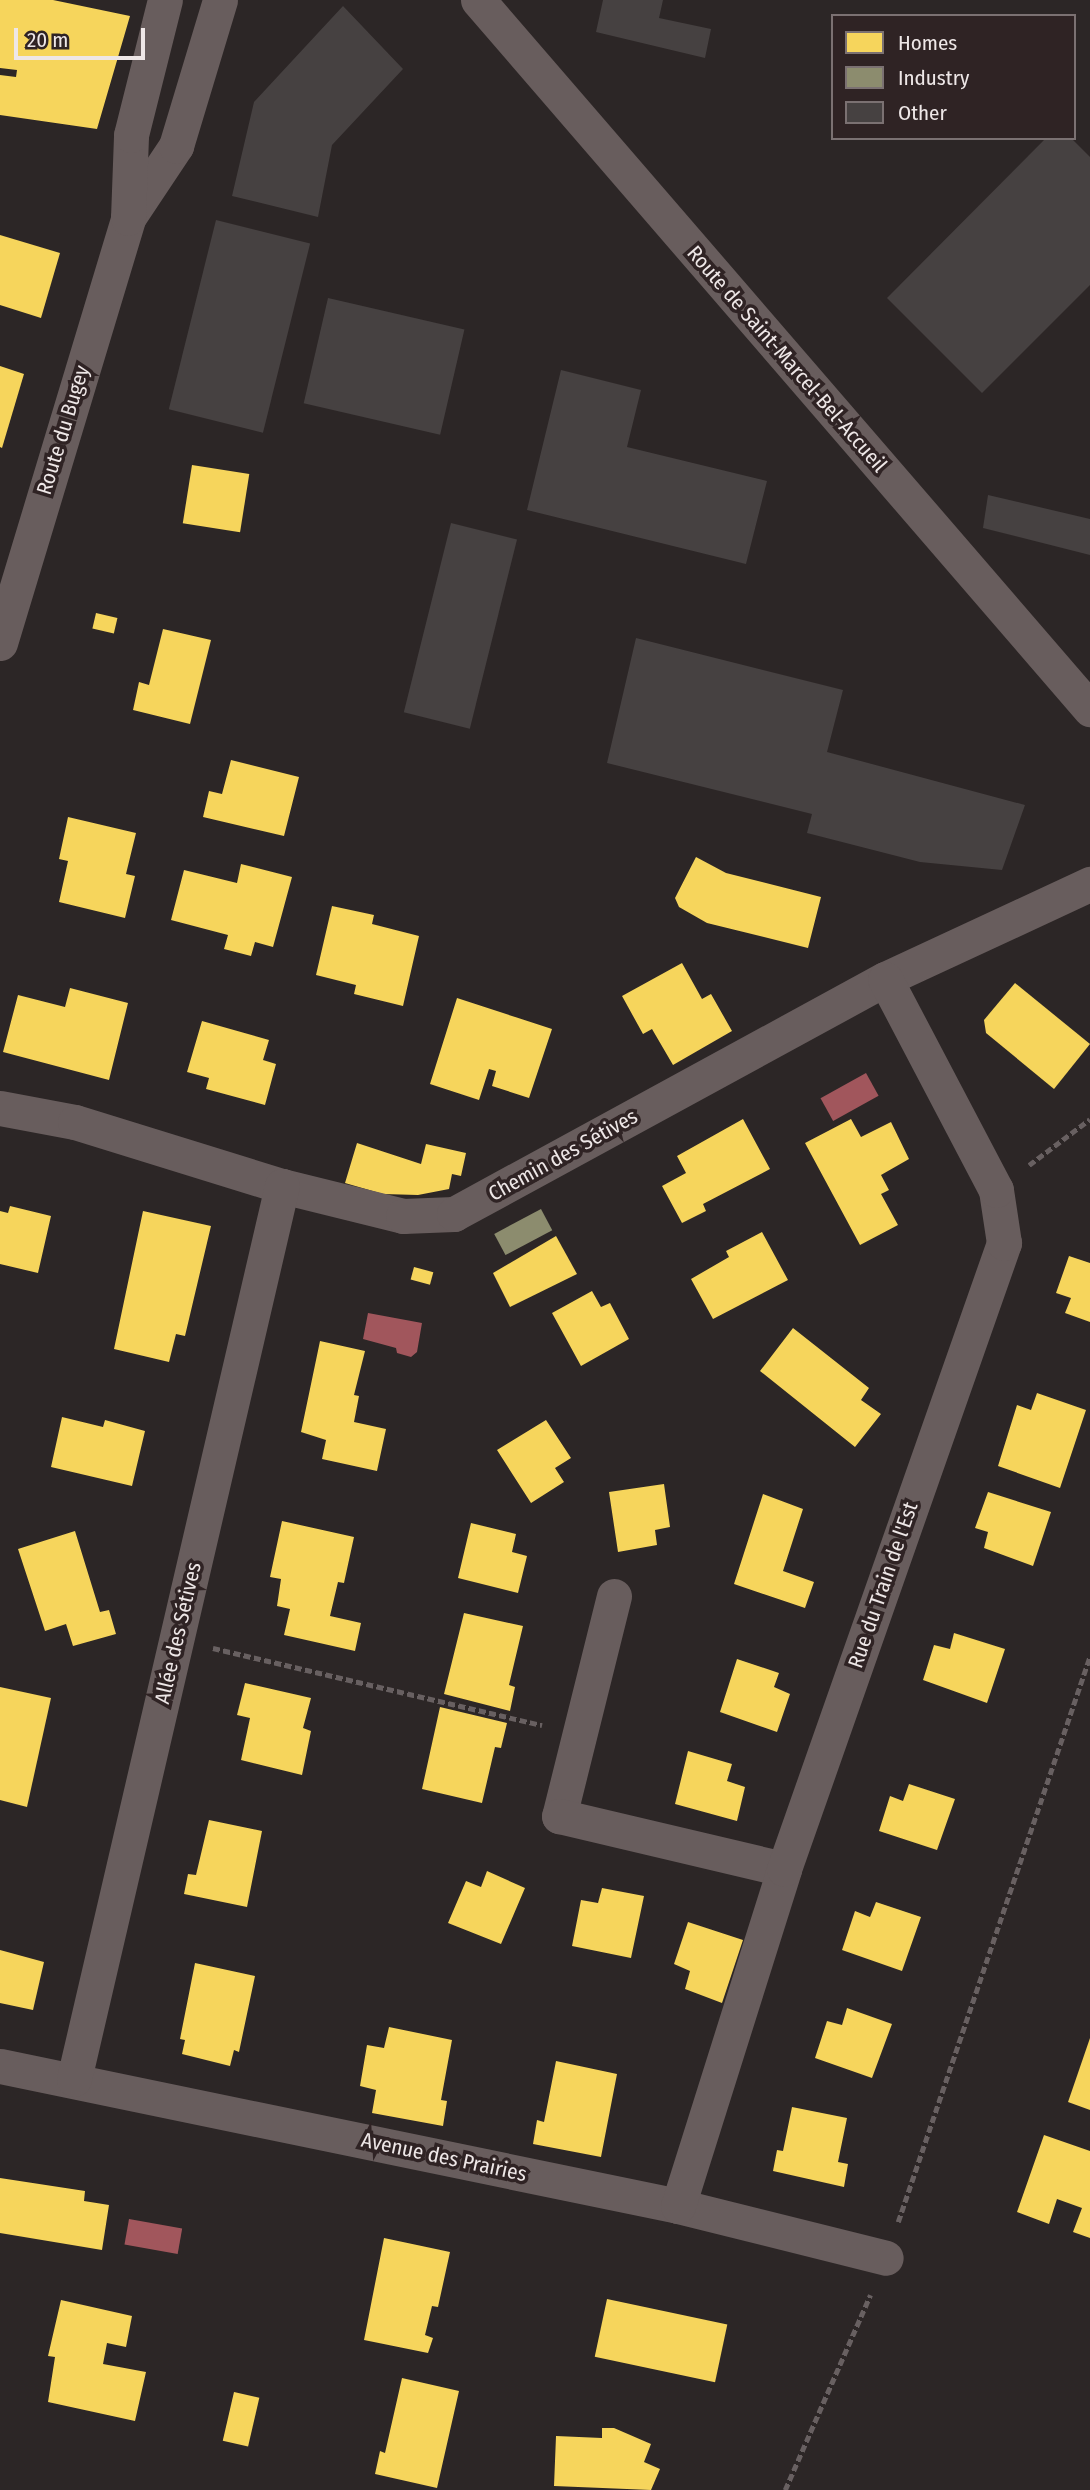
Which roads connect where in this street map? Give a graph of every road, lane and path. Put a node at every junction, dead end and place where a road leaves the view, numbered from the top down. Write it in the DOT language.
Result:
graph roads {
  1 [pos="165,0"];
  2 [pos="220,0"];
  3 [pos="477,3"];
  4 [pos="128,218"];
  5 [pos="0,643"];
  6 [pos="1090,709"];
  7 [pos="1090,884"];
  8 [pos="885,979"];
  9 [pos="0,1108"];
  10 [pos="1090,1119"];
  11 [pos="282,1186"];
  12 [pos="996,1191"];
  13 [pos="614,1596"];
  14 [pos="176,1639"];
  15 [pos="1090,1656"];
  16 [pos="580,1732"];
  17 [pos="783,1869"];
  18 [pos="0,2066"];
  19 [pos="75,2080"];
  20 [pos="678,2206"];
  21 [pos="886,2258"];
  22 [pos="785,2490"];
  1 -- 4 [label="street, Route du Bugey"];
  2 -- 4 [label="street, Route du Bugey"];
  3 -- 6 [label="street, Route de Saint-Marcel-Bel-Accueil"];
  4 -- 5 [label="street, Route du Bugey"];
  7 -- 8 [label="street, Chemin des Sétives"];
  8 -- 11 [label="street, Chemin des Sétives"];
  8 -- 12 [label="street, Rue du Train de l'Est"];
  9 -- 11 [label="street, Chemin des Sétives"];
  10 -- 12 [label="path"];
  11 -- 14 [label="street, Allée des Sétives"];
  12 -- 17 [label="street, Rue du Train de l'Est"];
  13 -- 16 [label="street"];
  14 -- 16 [label="path"];
  14 -- 19 [label="street, Allée des Sétives"];
  15 -- 21 [label="path"];
  16 -- 17 [label="street"];
  17 -- 20 [label="street, Rue du Train de l'Est"];
  18 -- 19 [label="street, Avenue des Prairies"];
  19 -- 20 [label="street, Avenue des Prairies"];
  20 -- 21 [label="street, Avenue des Prairies"];
  21 -- 22 [label="path"];
}
